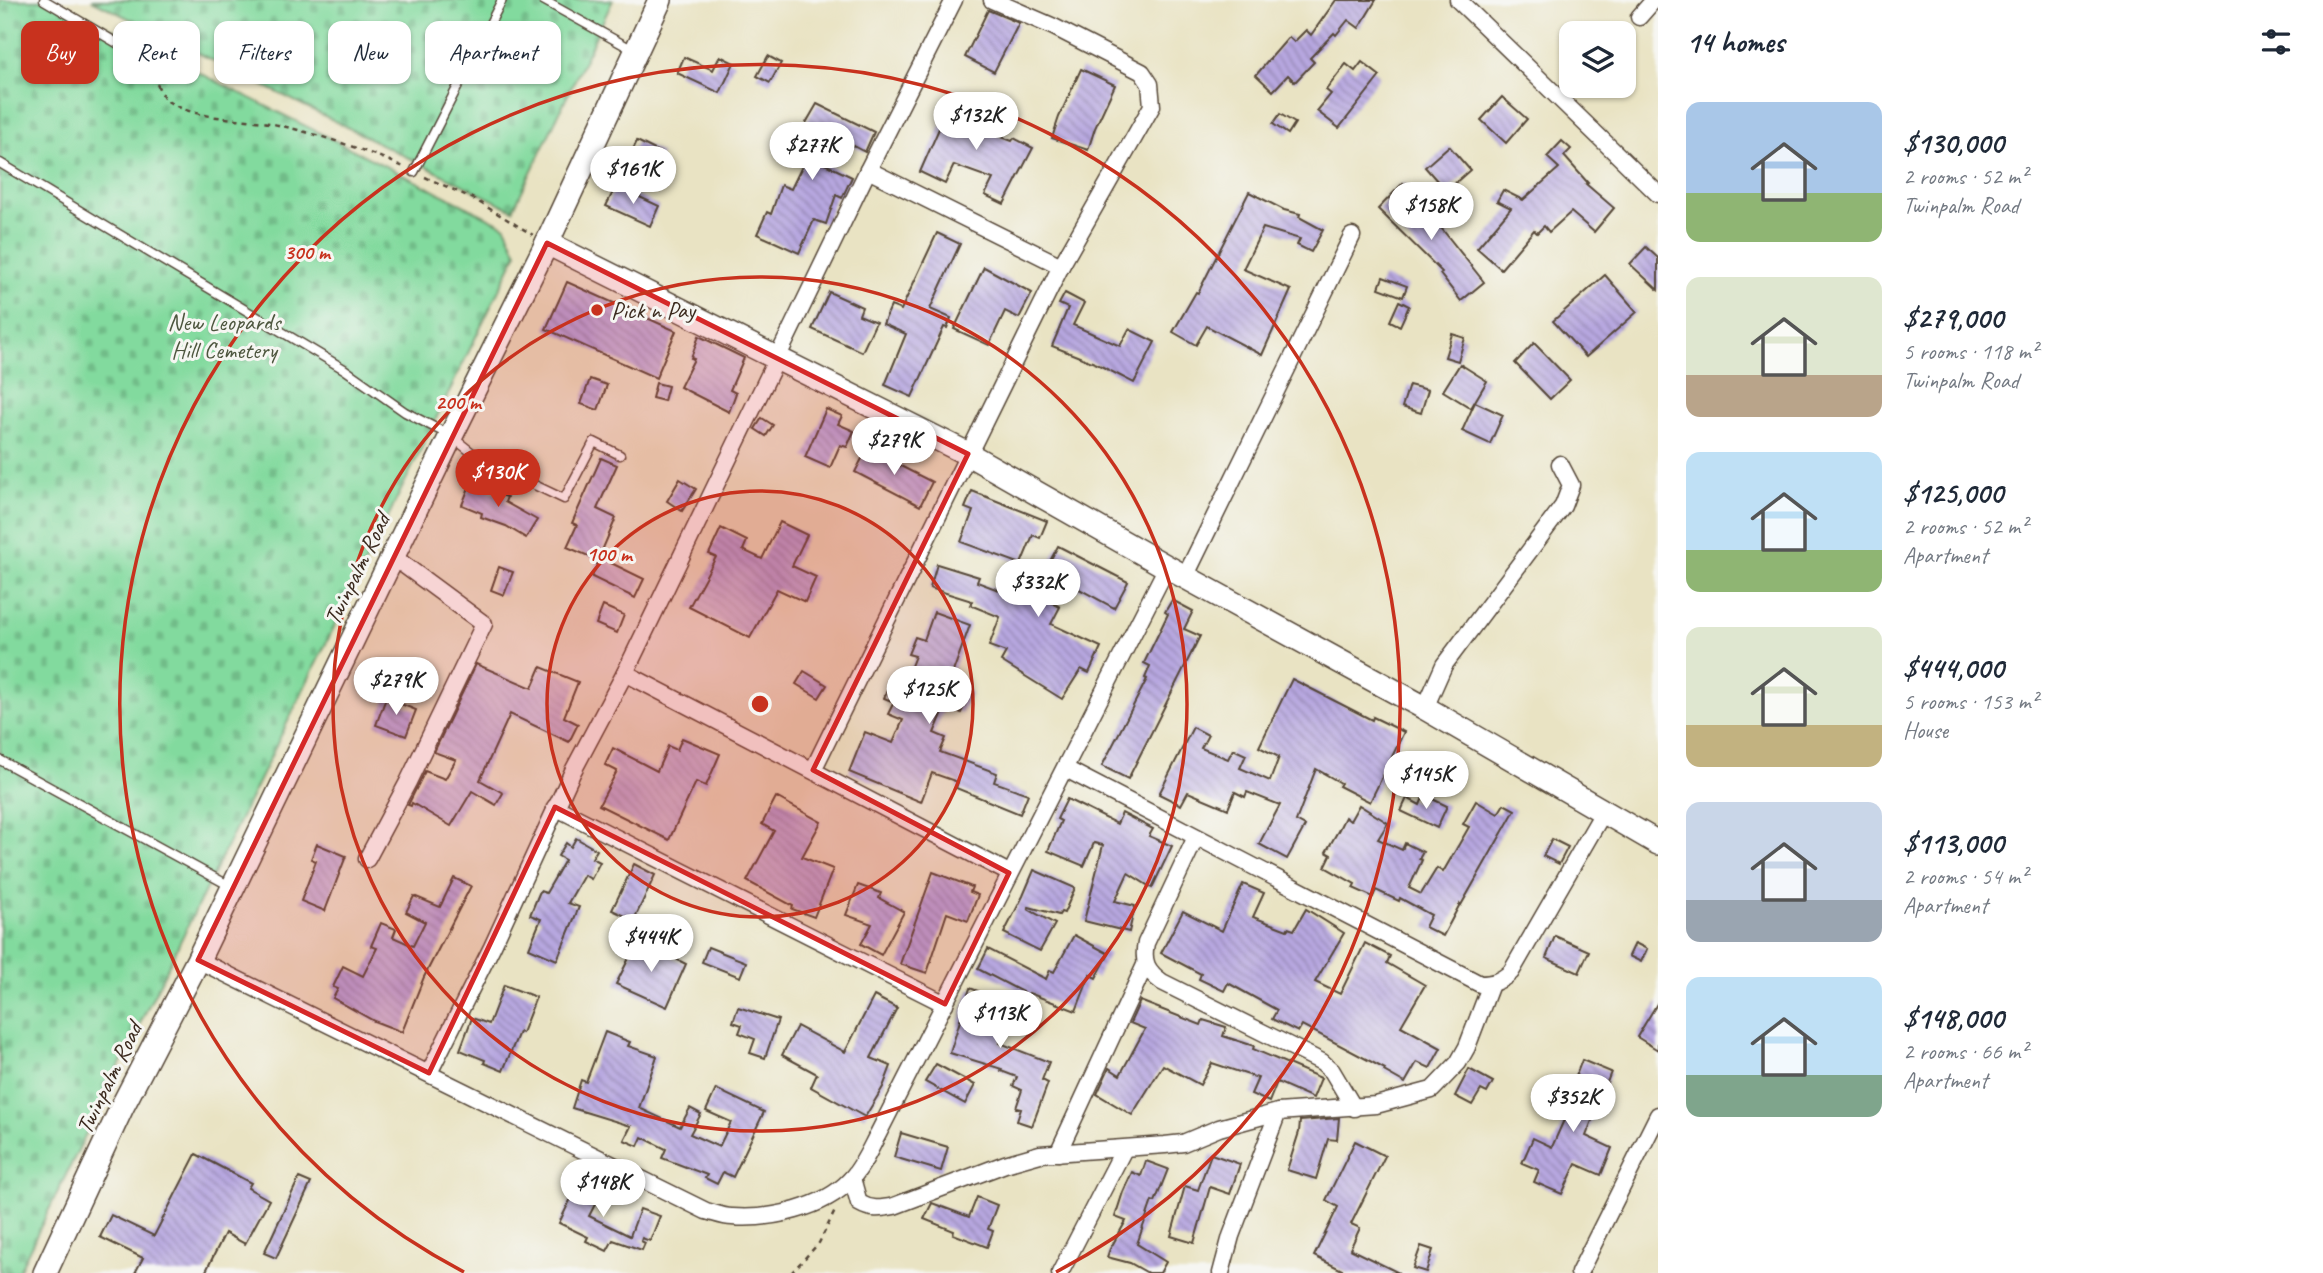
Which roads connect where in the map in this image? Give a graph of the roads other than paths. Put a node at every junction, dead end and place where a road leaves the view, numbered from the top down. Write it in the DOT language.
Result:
graph roads {
  1 [pos="44,0"];
  2 [pos="502,0"];
  3 [pos="543,0"];
  4 [pos="660,0"];
  5 [pos="954,0"];
  6 [pos="992,0"];
  7 [pos="1458,0"];
  8 [pos="1654,0"];
  9 [pos="1639,17"];
  10 [pos="113,41"];
  11 [pos="635,51"];
  12 [pos="0,163"];
  13 [pos="868,170"];
  14 [pos="414,172"];
  15 [pos="1658,194"];
  16 [pos="1352,236"];
  17 [pos="547,243"];
  18 [pos="1062,267"];
  19 [pos="776,359"];
  20 [pos="451,436"];
  21 [pos="968,454"];
  22 [pos="620,455"];
  23 [pos="1560,464"];
  24 [pos="392,556"];
  25 [pos="1176,572"];
  26 [pos="625,673"];
  27 [pos="1425,709"];
  28 [pos="0,760"];
  29 [pos="1066,769"];
  30 [pos="813,770"];
  31 [pos="555,807"];
  32 [pos="1604,811"];
  33 [pos="1196,837"];
  34 [pos="1658,843"];
  35 [pos="367,859"];
  36 [pos="1009,873"];
  37 [pos="233,887"];
  38 [pos="198,960"];
  39 [pos="1145,965"];
  40 [pos="1491,984"];
  41 [pos="945,1004"];
  42 [pos="429,1073"];
  43 [pos="1354,1108"];
  44 [pos="1278,1112"];
  45 [pos="1658,1115"];
  46 [pos="1124,1149"];
  47 [pos="1058,1153"];
  48 [pos="852,1178"];
  49 [pos="46,1273"];
  50 [pos="1060,1273"];
  51 [pos="1220,1273"];
  52 [pos="1579,1273"];
  1 -- 10 [label="lane"];
  2 -- 14 [label="lane"];
  3 -- 11 [label="lane"];
  4 -- 11 [label="main road, Twinpalm Road"];
  5 -- 13 [label="street"];
  6 -- 18 [label="street"];
  7 -- 15 [label="street"];
  8 -- 9 [label="street"];
  11 -- 17 [label="main road, Twinpalm Road"];
  12 -- 20 [label="lane"];
  13 -- 18 [label="street"];
  13 -- 19 [label="street"];
  16 -- 25 [label="street"];
  17 -- 19 [label="main road"];
  17 -- 20 [label="main road, Twinpalm Road"];
  18 -- 21 [label="street"];
  19 -- 21 [label="main road"];
  19 -- 26 [label="street"];
  20 -- 22 [label="lane"];
  20 -- 24 [label="main road, Twinpalm Road"];
  21 -- 25 [label="main road"];
  21 -- 30 [label="street"];
  23 -- 27 [label="street"];
  24 -- 35 [label="street"];
  24 -- 37 [label="main road, Twinpalm Road"];
  25 -- 27 [label="main road"];
  25 -- 29 [label="street"];
  26 -- 30 [label="street"];
  26 -- 31 [label="street"];
  27 -- 32 [label="main road"];
  28 -- 37 [label="lane"];
  29 -- 33 [label="street"];
  29 -- 36 [label="street"];
  30 -- 36 [label="street"];
  31 -- 41 [label="street"];
  31 -- 42 [label="street"];
  32 -- 34 [label="main road"];
  32 -- 40 [label="street"];
  33 -- 39 [label="street"];
  33 -- 40 [label="street"];
  36 -- 41 [label="street"];
  37 -- 38 [label="main road, Twinpalm Road"];
  38 -- 42 [label="street"];
  38 -- 49 [label="main road, Twinpalm Road"];
  39 -- 43 [label="street"];
  39 -- 47 [label="street"];
  40 -- 43 [label="street"];
  41 -- 48 [label="street"];
  42 -- 48 [label="street"];
  43 -- 44 [label="street"];
  44 -- 46 [label="street"];
  44 -- 51 [label="street"];
  45 -- 52 [label="street"];
  46 -- 47 [label="street"];
  46 -- 50 [label="street"];
  47 -- 48 [label="street"];
}
